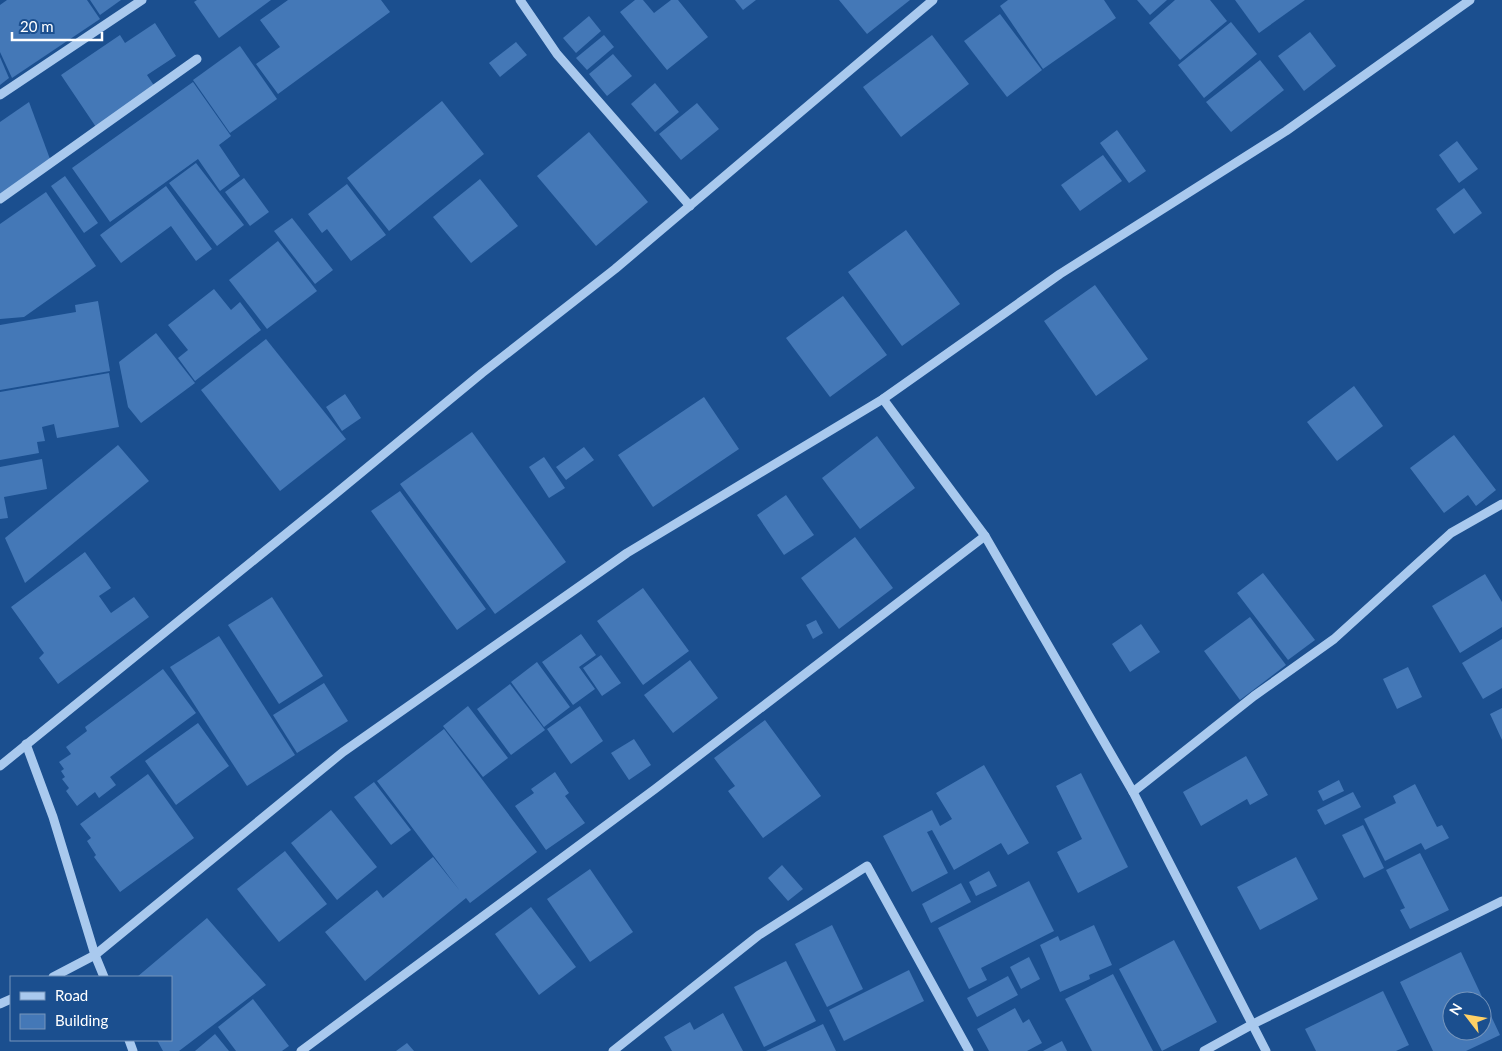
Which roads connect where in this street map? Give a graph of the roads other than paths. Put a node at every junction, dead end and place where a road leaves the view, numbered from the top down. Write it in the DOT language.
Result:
graph roads {
  1 [pos="142,0"];
  2 [pos="520,0"];
  3 [pos="933,0"];
  4 [pos="1470,0"];
  5 [pos="197,59"];
  6 [pos="0,95"];
  7 [pos="0,199"];
  8 [pos="690,206"];
  9 [pos="883,399"];
  10 [pos="1502,504"];
  11 [pos="985,536"];
  12 [pos="26,744"];
  13 [pos="0,766"];
  14 [pos="1133,792"];
  15 [pos="1502,901"];
  16 [pos="96,955"];
  17 [pos="55,976"];
  18 [pos="104,976"];
  19 [pos="1253,1024"];
  20 [pos="301,1051"];
  21 [pos="613,1051"];
  22 [pos="969,1051"];
  23 [pos="1204,1051"];
  24 [pos="1266,1051"];
  1 -- 6 [label="street"];
  2 -- 8 [label="street"];
  3 -- 8 [label="street"];
  4 -- 9 [label="street"];
  5 -- 7 [label="street"];
  8 -- 12 [label="street"];
  9 -- 11 [label="street"];
  9 -- 16 [label="street"];
  10 -- 14 [label="street"];
  11 -- 14 [label="street"];
  11 -- 20 [label="street"];
  12 -- 13 [label="street"];
  12 -- 16 [label="street"];
  14 -- 19 [label="street"];
  15 -- 19 [label="street"];
  16 -- 17 [label="street"];
  16 -- 18 [label="street"];
  19 -- 23 [label="street"];
  19 -- 24 [label="street"];
  21 -- 22 [label="street"];
}
